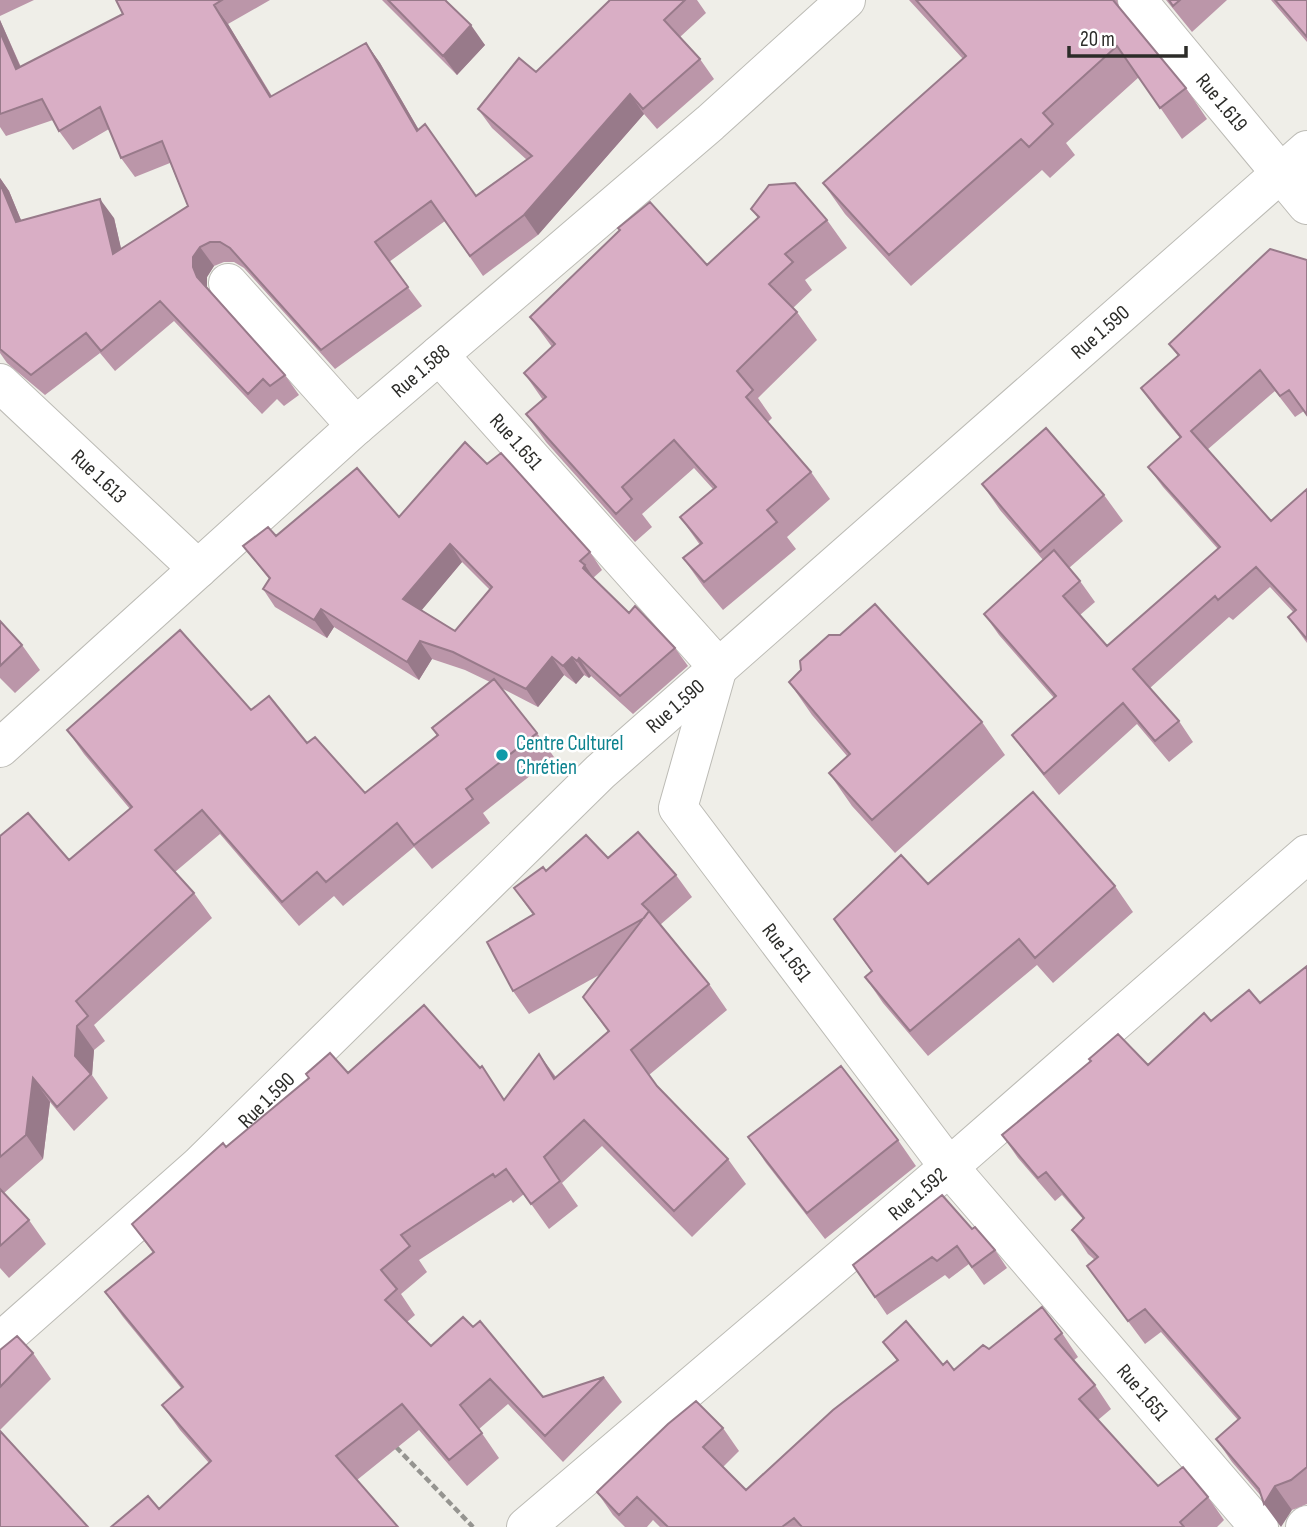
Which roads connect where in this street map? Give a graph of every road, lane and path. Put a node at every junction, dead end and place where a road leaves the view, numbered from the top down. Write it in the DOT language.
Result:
graph roads {
  1 [pos="846,0"];
  2 [pos="1137,0"];
  3 [pos="1293,162"];
  4 [pos="1307,205"];
  5 [pos="228,283"];
  6 [pos="439,355"];
  7 [pos="0,383"];
  8 [pos="356,426"];
  9 [pos="198,569"];
  10 [pos="718,667"];
  11 [pos="0,748"];
  12 [pos="1307,855"];
  13 [pos="949,1167"];
  14 [pos="0,1342"];
  15 [pos="396,1447"];
  16 [pos="473,1527"];
  17 [pos="526,1527"];
  18 [pos="1259,1527"];
  1 -- 6 [label="street, Rue 1.588"];
  2 -- 3 [label="street, Rue 1.619"];
  3 -- 4 [label="street, Rue 1.619"];
  3 -- 10 [label="street, Rue 1.590"];
  5 -- 8 [label="street"];
  6 -- 8 [label="street, Rue 1.588"];
  6 -- 10 [label="street, Rue 1.651"];
  7 -- 9 [label="street, Rue 1.613"];
  8 -- 9 [label="street, Rue 1.588"];
  9 -- 11 [label="street, Rue 1.588"];
  10 -- 13 [label="street, Rue 1.651"];
  10 -- 14 [label="street, Rue 1.590"];
  12 -- 13 [label="street, Rue 1.592"];
  13 -- 17 [label="street, Rue 1.592"];
  13 -- 18 [label="street, Rue 1.651"];
  15 -- 16 [label="path"];
}
